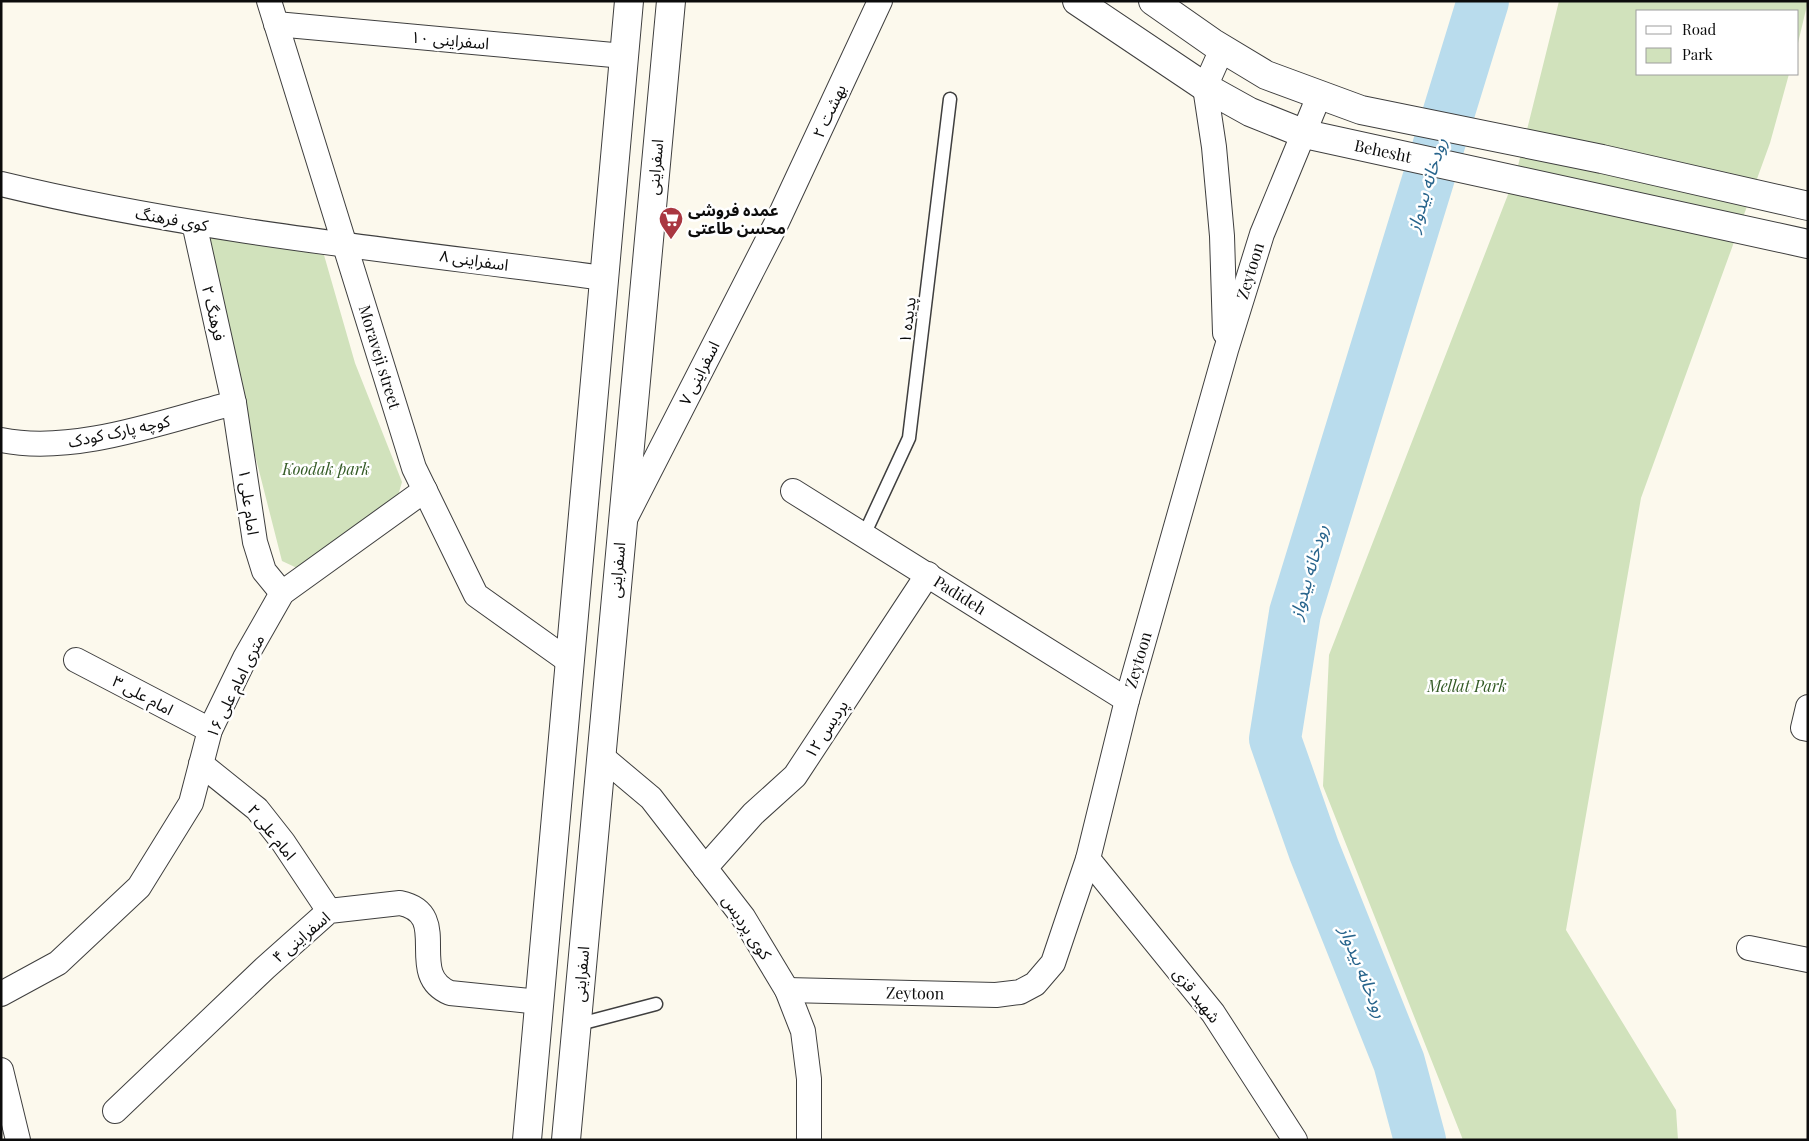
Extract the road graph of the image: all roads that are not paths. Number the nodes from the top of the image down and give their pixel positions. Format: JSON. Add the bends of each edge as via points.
{"nodes":[{"id":1,"x":269,"y":1,"type":"edge"},
{"id":2,"x":629,"y":1,"type":"edge"},
{"id":3,"x":671,"y":1,"type":"edge"},
{"id":4,"x":880,"y":1,"type":"edge"},
{"id":5,"x":1076,"y":1,"type":"edge"},
{"id":6,"x":1154,"y":1,"type":"edge"},
{"id":7,"x":276,"y":24,"type":"junction"},
{"id":8,"x":1222,"y":49,"type":"junction"},
{"id":9,"x":624,"y":56,"type":"junction"},
{"id":10,"x":1205,"y":87,"type":"junction"},
{"id":11,"x":1319,"y":96,"type":"junction"},
{"id":12,"x":950,"y":99,"type":"dead end"},
{"id":13,"x":1305,"y":134,"type":"junction"},
{"id":14,"x":1,"y":184,"type":"edge"},
{"id":15,"x":1808,"y":206,"type":"edge"},
{"id":16,"x":777,"y":222,"type":"joint"},
{"id":17,"x":194,"y":223,"type":"junction"},
{"id":18,"x":344,"y":243,"type":"junction"},
{"id":19,"x":1808,"y":244,"type":"edge"},
{"id":20,"x":604,"y":278,"type":"junction"},
{"id":21,"x":1226,"y":350,"type":"junction"},
{"id":22,"x":234,"y":403,"type":"junction"},
{"id":23,"x":1,"y":440,"type":"edge"},
{"id":24,"x":425,"y":490,"type":"junction"},
{"id":25,"x":793,"y":491,"type":"dead end"},
{"id":26,"x":621,"y":525,"type":"junction"},
{"id":27,"x":864,"y":535,"type":"junction"},
{"id":28,"x":928,"y":574,"type":"junction"},
{"id":29,"x":282,"y":593,"type":"junction"},
{"id":30,"x":76,"y":660,"type":"dead end"},
{"id":31,"x":570,"y":662,"type":"junction"},
{"id":32,"x":1127,"y":700,"type":"junction"},
{"id":33,"x":210,"y":730,"type":"junction"},
{"id":34,"x":601,"y":756,"type":"junction"},
{"id":35,"x":201,"y":764,"type":"junction"},
{"id":36,"x":1088,"y":859,"type":"junction"},
{"id":37,"x":705,"y":868,"type":"junction"},
{"id":38,"x":329,"y":911,"type":"junction"},
{"id":39,"x":1749,"y":948,"type":"dead end"},
{"id":40,"x":1808,"y":960,"type":"edge"},
{"id":41,"x":787,"y":990,"type":"junction"},
{"id":42,"x":1,"y":994,"type":"edge"},
{"id":43,"x":540,"y":1002,"type":"junction"},
{"id":44,"x":656,"y":1004,"type":"dead end"},
{"id":45,"x":576,"y":1025,"type":"junction"},
{"id":46,"x":1,"y":1070,"type":"edge"},
{"id":47,"x":115,"y":1111,"type":"dead end"},
{"id":48,"x":18,"y":1140,"type":"edge"},
{"id":49,"x":527,"y":1140,"type":"edge"},
{"id":50,"x":566,"y":1140,"type":"edge"},
{"id":51,"x":809,"y":1140,"type":"edge"},
{"id":52,"x":1295,"y":1140,"type":"edge"}],
"edges":[{"from":1,"to":7,"type":"street","name":"Moraveji street"},
{"from":2,"to":9,"type":"street"},
{"from":3,"to":26,"type":"street","name":"اسفراینی"},
{"from":4,"to":16,"type":"street","name":"بهشت ۲"},
{"from":5,"to":10,"type":"street","name":"Behesht"},
{"from":6,"to":8,"type":"street"},
{"from":7,"to":9,"type":"street","name":"اسفراینی ۱۰"},
{"from":7,"to":18,"type":"street","name":"Moraveji street"},
{"from":8,"to":10,"type":"street"},
{"from":8,"to":11,"type":"street","via":[[1266,75]]},
{"from":9,"to":20,"type":"street"},
{"from":10,"to":13,"type":"street","name":"Behesht","via":[[1250,112]]},
{"from":10,"to":21,"type":"street","via":[[1222,236]]},
{"from":11,"to":13,"type":"street","name":"Zeytoon"},
{"from":11,"to":15,"type":"street","via":[[1361,110],[1602,159]]},
{"from":12,"to":27,"type":"lane","name":"پدیده ۱","via":[[909,438]]},
{"from":13,"to":19,"type":"street","name":"Behesht"},
{"from":13,"to":21,"type":"street","name":"Zeytoon","via":[[1262,234]]},
{"from":14,"to":17,"type":"street","name":"کوی فرهنگ"},
{"from":16,"to":26,"type":"street","name":"اسفراینی ۷"},
{"from":17,"to":18,"type":"street","name":"کوی فرهنگ"},
{"from":17,"to":22,"type":"street","name":"فرهنگ ۲"},
{"from":18,"to":20,"type":"street","name":"اسفراینی ۸"},
{"from":18,"to":24,"type":"street","name":"Moraveji street","via":[[414,468]]},
{"from":20,"to":31,"type":"street"},
{"from":21,"to":32,"type":"street","name":"Zeytoon"},
{"from":22,"to":23,"type":"street","name":"کوچه پارک کودک","via":[[85,441],[46,445]]},
{"from":22,"to":29,"type":"street","name":"امام علی ۱","via":[[254,542],[264,571]]},
{"from":24,"to":29,"type":"street","name":"۱۶ متری امام علی"},
{"from":24,"to":31,"type":"street","name":"Moraveji street","via":[[476,595]]},
{"from":25,"to":27,"type":"street","name":"Padideh"},
{"from":26,"to":34,"type":"street","name":"اسفراینی"},
{"from":27,"to":28,"type":"street","name":"Padideh"},
{"from":28,"to":32,"type":"street","name":"Padideh"},
{"from":28,"to":37,"type":"street","name":"پردیس ۱۲","via":[[795,776],[753,814]]},
{"from":29,"to":33,"type":"street","name":"۱۶ متری امام علی","via":[[245,658]]},
{"from":30,"to":33,"type":"street","name":"امام علی ۳"},
{"from":31,"to":43,"type":"street"},
{"from":32,"to":36,"type":"street","name":"Zeytoon"},
{"from":33,"to":35,"type":"street","name":"۱۶ متری امام علی"},
{"from":34,"to":37,"type":"street","name":"کوی پردیس","via":[[651,798]]},
{"from":34,"to":45,"type":"street","name":"اسفراینی"},
{"from":35,"to":38,"type":"street","name":"امام علی ۲","via":[[257,809]]},
{"from":35,"to":42,"type":"street","name":"۱۶ متری امام علی","via":[[191,803],[139,886],[58,963]]},
{"from":36,"to":41,"type":"street","name":"Zeytoon","via":[[1053,963],[1035,984],[1020,992],[996,995]]},
{"from":36,"to":52,"type":"street","name":"شهید قزی","via":[[1213,1013]]},
{"from":37,"to":41,"type":"street","name":"کوی پردیس","via":[[743,917]]},
{"from":38,"to":43,"type":"street","name":"اسفراینی ۴","via":[[400,903],[411,905],[421,912],[425,921],[429,968],[432,980],[439,988],[450,993]]},
{"from":38,"to":47,"type":"street","name":"اسفراینی ۴"},
{"from":39,"to":40,"type":"street"},
{"from":41,"to":51,"type":"street","name":"کوی پردیس","via":[[803,1031],[809,1079]]},
{"from":43,"to":49,"type":"street"},
{"from":44,"to":45,"type":"lane"},
{"from":45,"to":50,"type":"street","name":"اسفراینی"},
{"from":46,"to":48,"type":"street"}]}
